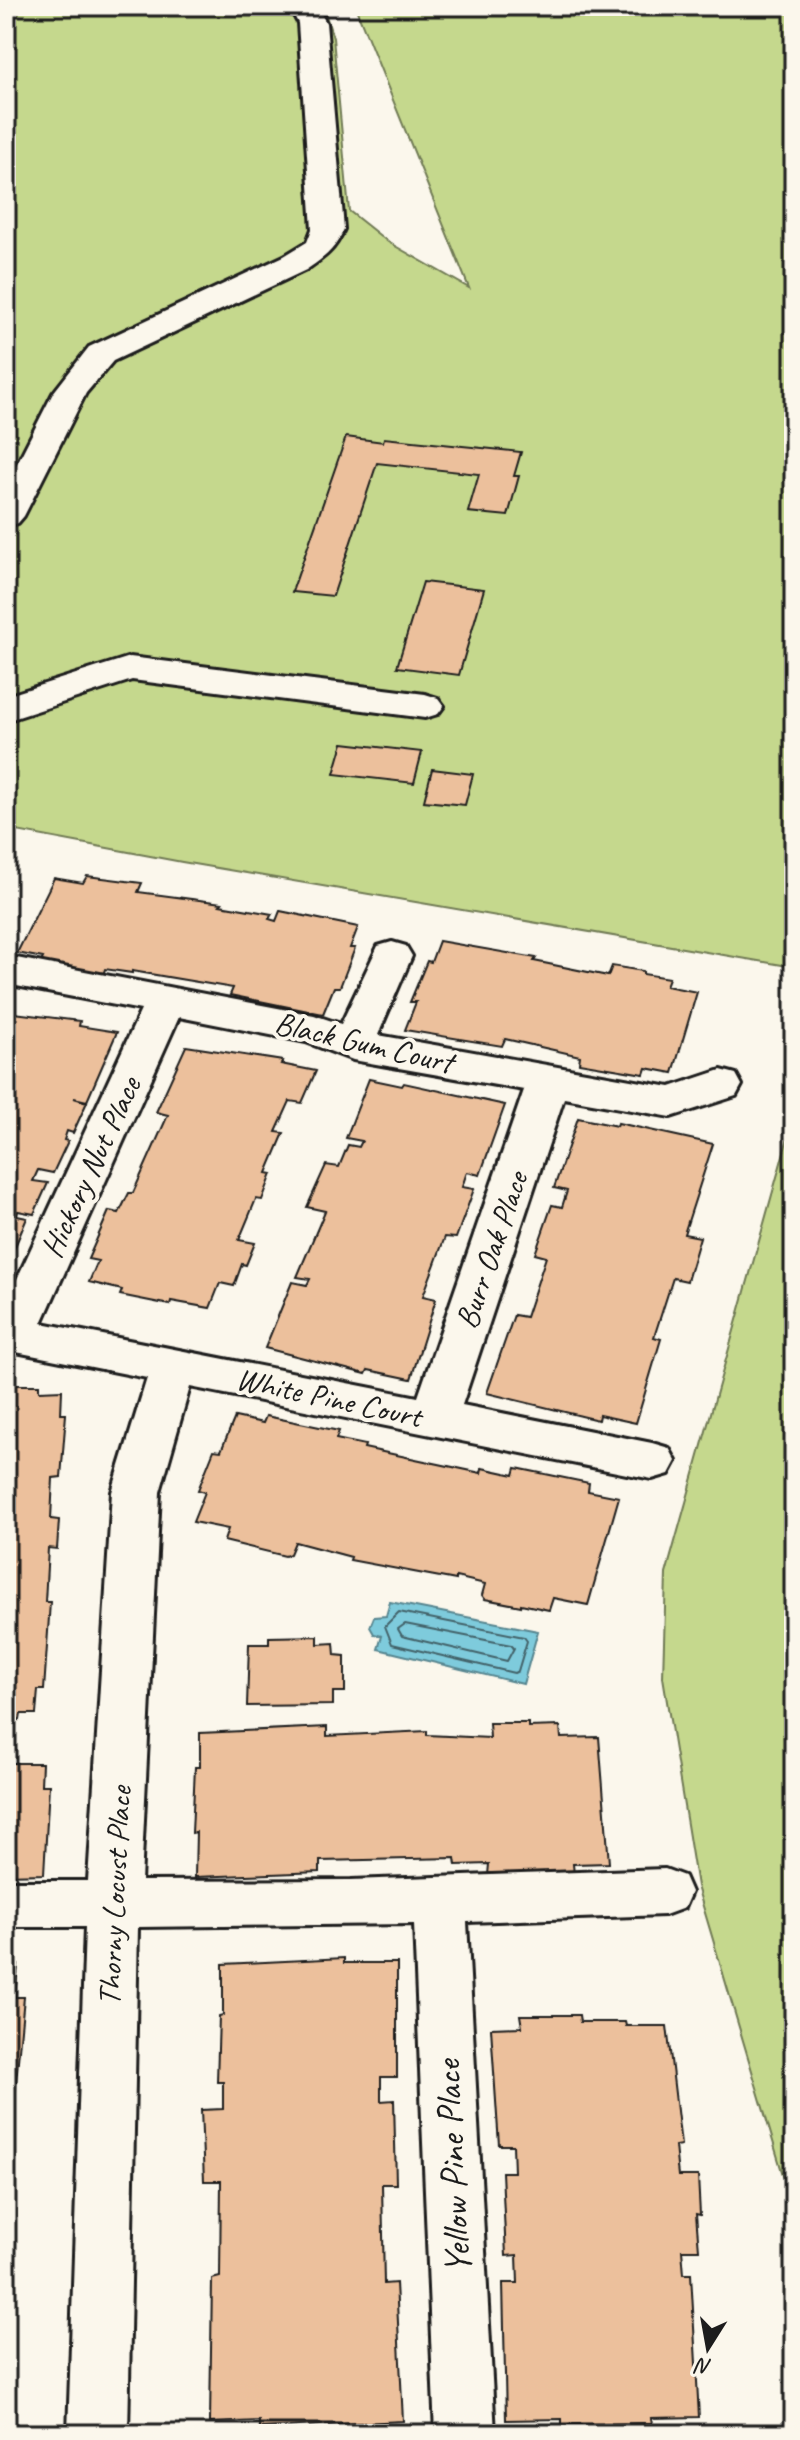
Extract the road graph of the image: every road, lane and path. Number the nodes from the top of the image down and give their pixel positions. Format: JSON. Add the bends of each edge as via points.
{"nodes":[{"id":1,"x":303,"y":6,"type":"edge"},
{"id":2,"x":6,"y":516,"type":"edge"},
{"id":3,"x":425,"y":706,"type":"dead end"},
{"id":4,"x":6,"y":709,"type":"edge"},
{"id":5,"x":392,"y":956,"type":"dead end"},
{"id":6,"x":6,"y":970,"type":"edge"},
{"id":7,"x":166,"y":1001,"type":"junction"},
{"id":8,"x":353,"y":1045,"type":"junction"},
{"id":9,"x":548,"y":1081,"type":"junction"},
{"id":10,"x":721,"y":1085,"type":"dead end"},
{"id":11,"x":10,"y":1333,"type":"edge"},
{"id":12,"x":174,"y":1365,"type":"junction"},
{"id":13,"x":434,"y":1419,"type":"junction"},
{"id":14,"x":652,"y":1461,"type":"dead end"},
{"id":15,"x":665,"y":1892,"type":"dead end"},
{"id":16,"x":439,"y":1900,"type":"junction"},
{"id":17,"x":113,"y":1903,"type":"junction"},
{"id":18,"x":6,"y":1904,"type":"edge"},
{"id":19,"x":98,"y":2434,"type":"edge"},
{"id":20,"x":465,"y":2434,"type":"edge"}],
"edges":[{"from":1,"to":2,"type":"street","via":[[312,23],[328,229],[320,247],[101,354],[67,395]]},
{"from":3,"to":4,"type":"street","via":[[130,668]]},
{"from":5,"to":8,"type":"street"},
{"from":6,"to":7,"type":"street","name":"Black Gum Court"},
{"from":7,"to":8,"type":"street","name":"Black Gum Court","via":[[314,1029]]},
{"from":7,"to":11,"type":"street","name":"Hickory Nut Place"},
{"from":8,"to":9,"type":"street","name":"Black Gum Court"},
{"from":9,"to":10,"type":"street","name":"Black Gum Court","via":[[671,1102]]},
{"from":9,"to":13,"type":"street","name":"Burr Oak Place"},
{"from":11,"to":12,"type":"street","name":"White Pine Court"},
{"from":12,"to":13,"type":"street","name":"White Pine Court"},
{"from":12,"to":17,"type":"street","name":"Thorny Locust Place","via":[[136,1492]]},
{"from":13,"to":14,"type":"street","name":"White Pine Court"},
{"from":15,"to":16,"type":"street"},
{"from":16,"to":17,"type":"street"},
{"from":16,"to":20,"type":"street","name":"Yellow Pine Place"},
{"from":17,"to":18,"type":"street"},
{"from":17,"to":19,"type":"street","name":"Thorny Locust Place"}]}
